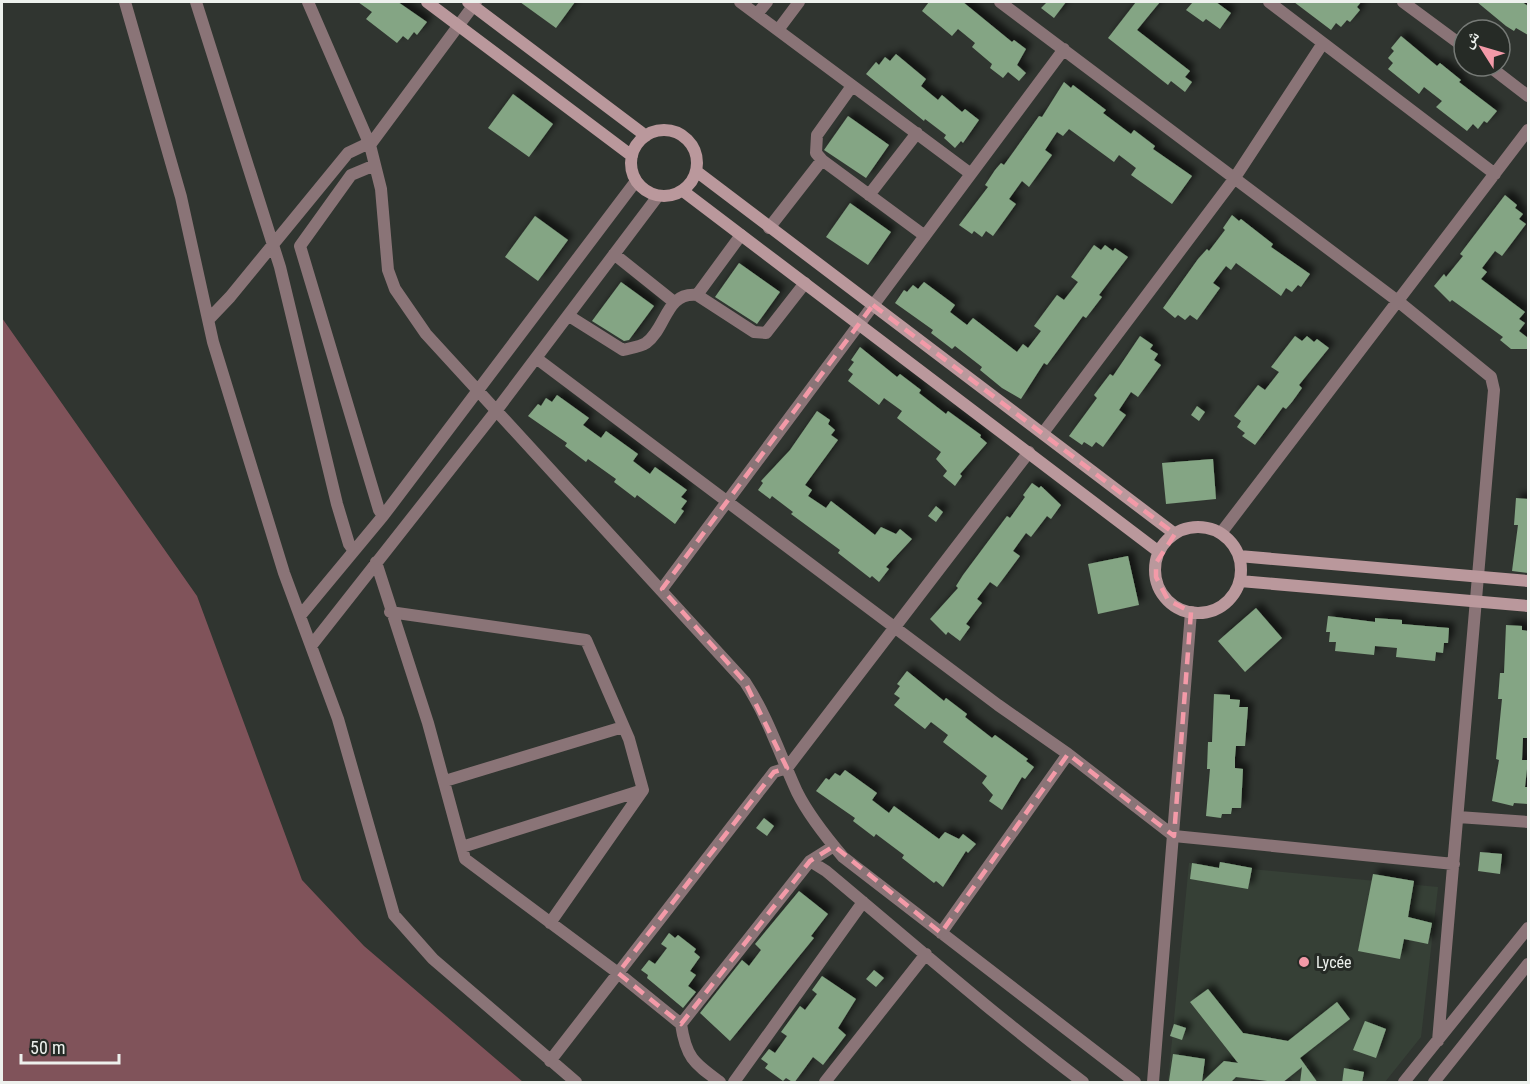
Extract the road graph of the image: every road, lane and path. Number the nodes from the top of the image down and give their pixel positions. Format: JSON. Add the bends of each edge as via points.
{"nodes":[{"id":1,"x":140,"y":2,"type":"edge"},
{"id":2,"x":196,"y":2,"type":"edge"},
{"id":3,"x":308,"y":2,"type":"edge"},
{"id":4,"x":427,"y":2,"type":"edge"},
{"id":5,"x":740,"y":2,"type":"edge"},
{"id":6,"x":767,"y":2,"type":"edge"},
{"id":7,"x":799,"y":2,"type":"edge"},
{"id":8,"x":1000,"y":2,"type":"edge"},
{"id":9,"x":1269,"y":2,"type":"edge"},
{"id":10,"x":1403,"y":2,"type":"edge"},
{"id":11,"x":473,"y":3,"type":"edge"},
{"id":12,"x":126,"y":4,"type":"edge"},
{"id":13,"x":757,"y":14,"type":"junction"},
{"id":14,"x":459,"y":26,"type":"junction"},
{"id":15,"x":778,"y":30,"type":"junction"},
{"id":16,"x":1452,"y":39,"type":"edge"},
{"id":17,"x":1323,"y":43,"type":"junction"},
{"id":18,"x":1064,"y":50,"type":"junction"},
{"id":19,"x":1508,"y":78,"type":"edge"},
{"id":20,"x":852,"y":86,"type":"junction"},
{"id":21,"x":1526,"y":89,"type":"edge"},
{"id":22,"x":1528,"y":130,"type":"edge"},
{"id":23,"x":916,"y":134,"type":"junction"},
{"id":24,"x":646,"y":136,"type":"junction"},
{"id":25,"x":370,"y":144,"type":"junction"},
{"id":26,"x":632,"y":156,"type":"junction"},
{"id":27,"x":822,"y":160,"type":"junction"},
{"id":28,"x":375,"y":165,"type":"junction"},
{"id":29,"x":696,"y":171,"type":"junction"},
{"id":30,"x":971,"y":174,"type":"junction"},
{"id":31,"x":1495,"y":174,"type":"junction"},
{"id":32,"x":1234,"y":179,"type":"junction"},
{"id":33,"x":636,"y":181,"type":"junction"},
{"id":34,"x":683,"y":191,"type":"junction"},
{"id":35,"x":869,"y":195,"type":"junction"},
{"id":36,"x":658,"y":196,"type":"junction"},
{"id":37,"x":769,"y":228,"type":"junction"},
{"id":38,"x":741,"y":235,"type":"junction"},
{"id":39,"x":925,"y":236,"type":"junction"},
{"id":40,"x":273,"y":244,"type":"junction"},
{"id":41,"x":614,"y":254,"type":"junction"},
{"id":42,"x":805,"y":283,"type":"junction"},
{"id":43,"x":697,"y":295,"type":"junction"},
{"id":44,"x":674,"y":302,"type":"junction"},
{"id":45,"x":1399,"y":302,"type":"junction"},
{"id":46,"x":873,"y":305,"type":"junction"},
{"id":47,"x":569,"y":316,"type":"junction"},
{"id":48,"x":209,"y":319,"type":"junction"},
{"id":49,"x":859,"y":324,"type":"junction"},
{"id":50,"x":536,"y":358,"type":"junction"},
{"id":51,"x":478,"y":393,"type":"junction"},
{"id":52,"x":496,"y":411,"type":"junction"},
{"id":53,"x":1043,"y":433,"type":"junction"},
{"id":54,"x":1029,"y":452,"type":"junction"},
{"id":55,"x":726,"y":502,"type":"junction"},
{"id":56,"x":383,"y":516,"type":"junction"},
{"id":57,"x":1221,"y":533,"type":"junction"},
{"id":58,"x":1175,"y":534,"type":"junction"},
{"id":59,"x":354,"y":551,"type":"junction"},
{"id":60,"x":1159,"y":552,"type":"junction"},
{"id":61,"x":1239,"y":556,"type":"junction"},
{"id":62,"x":376,"y":562,"type":"junction"},
{"id":63,"x":1478,"y":577,"type":"junction"},
{"id":64,"x":1240,"y":581,"type":"junction"},
{"id":65,"x":1528,"y":581,"type":"edge"},
{"id":66,"x":662,"y":589,"type":"junction"},
{"id":67,"x":1476,"y":602,"type":"junction"},
{"id":68,"x":1528,"y":606,"type":"edge"},
{"id":69,"x":390,"y":612,"type":"junction"},
{"id":70,"x":1191,"y":612,"type":"junction"},
{"id":71,"x":300,"y":616,"type":"junction"},
{"id":72,"x":894,"y":627,"type":"junction"},
{"id":73,"x":311,"y":646,"type":"junction"},
{"id":74,"x":623,"y":727,"type":"junction"},
{"id":75,"x":1068,"y":754,"type":"junction"},
{"id":76,"x":787,"y":768,"type":"junction"},
{"id":77,"x":445,"y":781,"type":"junction"},
{"id":78,"x":643,"y":790,"type":"junction"},
{"id":79,"x":1458,"y":817,"type":"junction"},
{"id":80,"x":1528,"y":822,"type":"edge"},
{"id":81,"x":1174,"y":836,"type":"junction"},
{"id":82,"x":834,"y":846,"type":"junction"},
{"id":83,"x":462,"y":847,"type":"junction"},
{"id":84,"x":810,"y":861,"type":"junction"},
{"id":85,"x":1454,"y":864,"type":"junction"},
{"id":86,"x":863,"y":902,"type":"junction"},
{"id":87,"x":550,"y":923,"type":"junction"},
{"id":88,"x":1528,"y":927,"type":"edge"},
{"id":89,"x":941,"y":933,"type":"junction"},
{"id":90,"x":926,"y":954,"type":"junction"},
{"id":91,"x":1528,"y":964,"type":"edge"},
{"id":92,"x":618,"y":973,"type":"junction"},
{"id":93,"x":681,"y":1024,"type":"junction"},
{"id":94,"x":1438,"y":1041,"type":"junction"},
{"id":95,"x":550,"y":1061,"type":"junction"},
{"id":96,"x":576,"y":1083,"type":"edge"},
{"id":97,"x":720,"y":1083,"type":"edge"},
{"id":98,"x":734,"y":1083,"type":"edge"},
{"id":99,"x":825,"y":1083,"type":"edge"},
{"id":100,"x":1083,"y":1083,"type":"edge"},
{"id":101,"x":1135,"y":1083,"type":"edge"},
{"id":102,"x":1153,"y":1083,"type":"edge"},
{"id":103,"x":1404,"y":1083,"type":"edge"},
{"id":104,"x":1434,"y":1083,"type":"edge"}],
"edges":[{"from":1,"to":12,"type":"street"},
{"from":2,"to":40,"type":"street"},
{"from":3,"to":25,"type":"street"},
{"from":4,"to":14,"type":"street"},
{"from":5,"to":13,"type":"street"},
{"from":6,"to":13,"type":"street"},
{"from":7,"to":15,"type":"street"},
{"from":8,"to":18,"type":"street"},
{"from":9,"to":17,"type":"street"},
{"from":10,"to":16,"type":"street"},
{"from":11,"to":14,"type":"street"},
{"from":11,"to":24,"type":"street"},
{"from":12,"to":48,"type":"street","via":[[181,197]]},
{"from":13,"to":15,"type":"street"},
{"from":14,"to":25,"type":"street"},
{"from":14,"to":26,"type":"street"},
{"from":15,"to":20,"type":"street"},
{"from":17,"to":31,"type":"street"},
{"from":17,"to":32,"type":"street"},
{"from":18,"to":30,"type":"street"},
{"from":18,"to":32,"type":"street"},
{"from":19,"to":21,"type":"street"},
{"from":20,"to":23,"type":"street"},
{"from":20,"to":27,"type":"street","via":[[817,135],[816,153]]},
{"from":22,"to":31,"type":"street"},
{"from":23,"to":30,"type":"street"},
{"from":23,"to":35,"type":"street"},
{"from":24,"to":26,"type":"street"},
{"from":24,"to":29,"type":"street","via":[[663,130],[684,137],[696,154]]},
{"from":25,"to":28,"type":"street"},
{"from":25,"to":40,"type":"street","via":[[348,153]]},
{"from":26,"to":33,"type":"street"},
{"from":27,"to":35,"type":"street"},
{"from":27,"to":37,"type":"street"},
{"from":28,"to":51,"type":"street","via":[[382,198],[385,258],[395,289],[426,334]]},
{"from":28,"to":56,"type":"street","via":[[351,175],[300,246]]},
{"from":29,"to":34,"type":"street"},
{"from":29,"to":37,"type":"street"},
{"from":30,"to":39,"type":"street"},
{"from":31,"to":45,"type":"street"},
{"from":32,"to":45,"type":"street"},
{"from":32,"to":53,"type":"street"},
{"from":33,"to":36,"type":"street"},
{"from":33,"to":51,"type":"street"},
{"from":34,"to":36,"type":"street"},
{"from":34,"to":38,"type":"street"},
{"from":35,"to":39,"type":"street"},
{"from":36,"to":41,"type":"street"},
{"from":37,"to":46,"type":"street"},
{"from":38,"to":42,"type":"street"},
{"from":38,"to":43,"type":"street"},
{"from":39,"to":46,"type":"street"},
{"from":40,"to":48,"type":"street"},
{"from":40,"to":59,"type":"street","via":[[337,504]]},
{"from":41,"to":44,"type":"street"},
{"from":41,"to":47,"type":"street"},
{"from":42,"to":43,"type":"street","via":[[766,333],[754,332]]},
{"from":42,"to":49,"type":"street"},
{"from":43,"to":44,"type":"street","via":[[688,294]]},
{"from":44,"to":47,"type":"street","via":[[646,343],[623,350]]},
{"from":45,"to":57,"type":"street"},
{"from":45,"to":63,"type":"street","via":[[1491,376],[1494,390]]},
{"from":46,"to":49,"type":"street"},
{"from":46,"to":53,"type":"street"},
{"from":47,"to":50,"type":"street"},
{"from":48,"to":71,"type":"street","via":[[216,353]]},
{"from":49,"to":54,"type":"street"},
{"from":49,"to":55,"type":"street"},
{"from":50,"to":52,"type":"street"},
{"from":50,"to":55,"type":"street"},
{"from":51,"to":52,"type":"street"},
{"from":51,"to":56,"type":"street"},
{"from":52,"to":62,"type":"street"},
{"from":52,"to":66,"type":"street"},
{"from":53,"to":58,"type":"street"},
{"from":54,"to":60,"type":"street"},
{"from":54,"to":72,"type":"street"},
{"from":55,"to":66,"type":"street"},
{"from":55,"to":72,"type":"street"},
{"from":56,"to":59,"type":"street"},
{"from":57,"to":58,"type":"street","via":[[1198,526]]},
{"from":57,"to":61,"type":"street"},
{"from":58,"to":60,"type":"street"},
{"from":59,"to":71,"type":"street"},
{"from":60,"to":70,"type":"street","via":[[1156,570],[1160,589],[1168,600]]},
{"from":61,"to":63,"type":"street"},
{"from":61,"to":64,"type":"street"},
{"from":62,"to":69,"type":"street"},
{"from":62,"to":73,"type":"street"},
{"from":63,"to":65,"type":"street"},
{"from":63,"to":67,"type":"street"},
{"from":64,"to":67,"type":"street"},
{"from":64,"to":70,"type":"street","via":[[1226,602],[1203,612]]},
{"from":66,"to":76,"type":"street","via":[[746,682]]},
{"from":67,"to":68,"type":"street"},
{"from":67,"to":79,"type":"street"},
{"from":69,"to":74,"type":"street","via":[[586,640]]},
{"from":69,"to":77,"type":"street"},
{"from":70,"to":81,"type":"street"},
{"from":71,"to":73,"type":"street"},
{"from":72,"to":75,"type":"street"},
{"from":72,"to":76,"type":"street"},
{"from":73,"to":95,"type":"street","via":[[338,718],[394,915],[433,959]]},
{"from":74,"to":77,"type":"street"},
{"from":74,"to":78,"type":"street"},
{"from":75,"to":81,"type":"street"},
{"from":75,"to":89,"type":"street"},
{"from":76,"to":82,"type":"street","via":[[810,813]]},
{"from":76,"to":92,"type":"street","via":[[774,772]]},
{"from":77,"to":83,"type":"street"},
{"from":78,"to":83,"type":"street"},
{"from":78,"to":87,"type":"street"},
{"from":79,"to":80,"type":"street"},
{"from":79,"to":85,"type":"street"},
{"from":81,"to":85,"type":"street"},
{"from":81,"to":102,"type":"street"},
{"from":82,"to":84,"type":"street"},
{"from":82,"to":89,"type":"street","via":[[868,878]]},
{"from":83,"to":87,"type":"street","via":[[465,859]]},
{"from":84,"to":86,"type":"street"},
{"from":84,"to":93,"type":"street"},
{"from":85,"to":94,"type":"street"},
{"from":86,"to":90,"type":"street"},
{"from":86,"to":98,"type":"street"},
{"from":87,"to":92,"type":"street"},
{"from":88,"to":94,"type":"street"},
{"from":89,"to":101,"type":"street"},
{"from":90,"to":99,"type":"street"},
{"from":90,"to":100,"type":"street","via":[[1000,1020]]},
{"from":91,"to":104,"type":"street"},
{"from":92,"to":93,"type":"street"},
{"from":92,"to":95,"type":"street"},
{"from":93,"to":97,"type":"street","via":[[684,1047],[693,1063]]},
{"from":94,"to":103,"type":"street"},
{"from":95,"to":96,"type":"street"}]}
